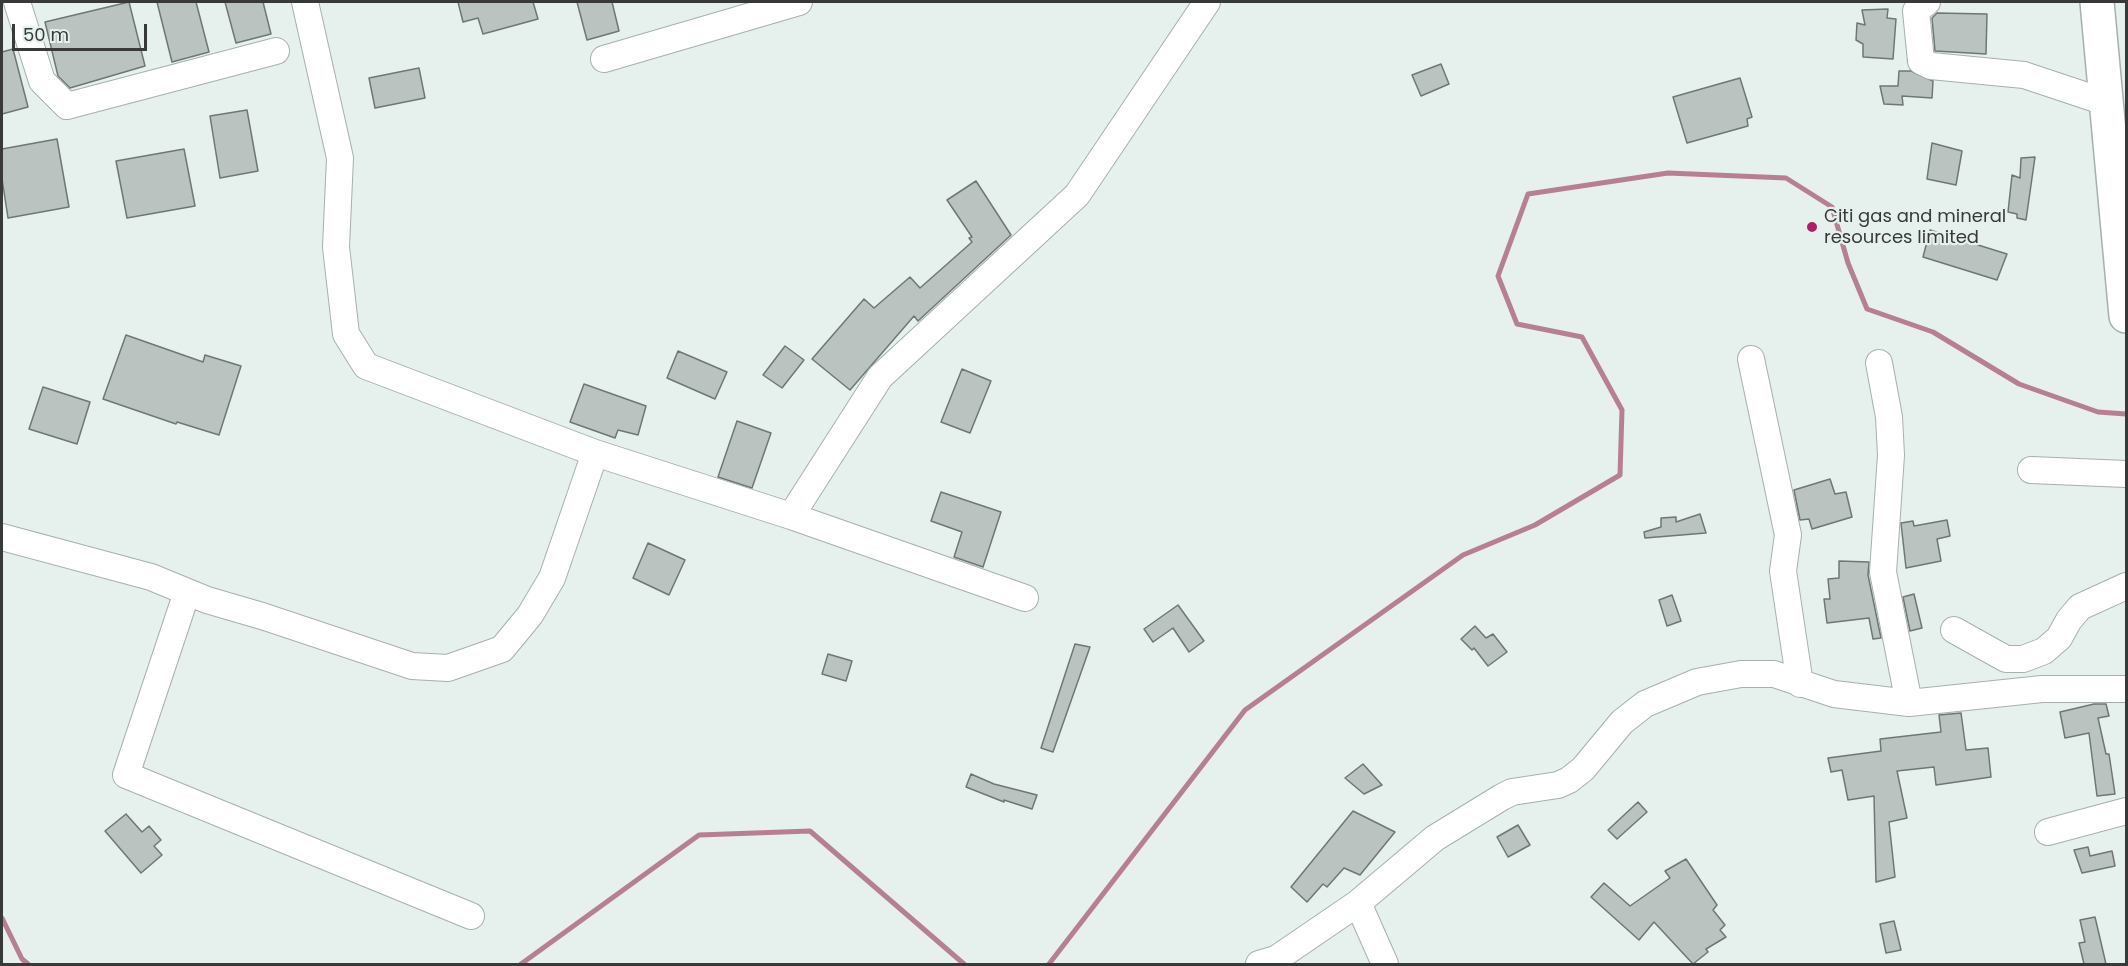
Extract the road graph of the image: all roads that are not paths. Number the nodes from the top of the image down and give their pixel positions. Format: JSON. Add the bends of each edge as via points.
{"nodes":[{"id":1,"x":17,"y":2,"type":"edge"},
{"id":2,"x":305,"y":2,"type":"edge"},
{"id":3,"x":799,"y":2,"type":"edge"},
{"id":4,"x":1208,"y":2,"type":"edge"},
{"id":5,"x":1927,"y":2,"type":"edge"},
{"id":6,"x":2081,"y":2,"type":"edge"},
{"id":7,"x":2097,"y":2,"type":"edge"},
{"id":8,"x":2101,"y":50,"type":"junction"},
{"id":9,"x":276,"y":51,"type":"dead end"},
{"id":10,"x":604,"y":59,"type":"dead end"},
{"id":11,"x":2105,"y":102,"type":"junction"},
{"id":12,"x":2127,"y":316,"type":"edge"},
{"id":13,"x":1751,"y":359,"type":"dead end"},
{"id":14,"x":1879,"y":363,"type":"dead end"},
{"id":15,"x":596,"y":453,"type":"junction"},
{"id":16,"x":2031,"y":470,"type":"dead end"},
{"id":17,"x":2127,"y":474,"type":"edge"},
{"id":18,"x":791,"y":516,"type":"junction"},
{"id":19,"x":2,"y":537,"type":"edge"},
{"id":20,"x":2127,"y":586,"type":"edge"},
{"id":21,"x":187,"y":592,"type":"junction"},
{"id":22,"x":1025,"y":598,"type":"dead end"},
{"id":23,"x":1954,"y":630,"type":"dead end"},
{"id":24,"x":1800,"y":684,"type":"junction"},
{"id":25,"x":2127,"y":689,"type":"edge"},
{"id":26,"x":1909,"y":704,"type":"junction"},
{"id":27,"x":2127,"y":811,"type":"edge"},
{"id":28,"x":2048,"y":832,"type":"dead end"},
{"id":29,"x":1358,"y":903,"type":"junction"},
{"id":30,"x":471,"y":916,"type":"dead end"},
{"id":31,"x":1259,"y":964,"type":"edge"},
{"id":32,"x":1386,"y":964,"type":"edge"}],
"edges":[{"from":1,"to":9,"type":"street","via":[[42,81],[67,106]]},
{"from":2,"to":15,"type":"street","via":[[340,158],[336,247],[346,334],[366,366]]},
{"from":3,"to":10,"type":"street"},
{"from":4,"to":18,"type":"street","via":[[1077,195],[879,377]]},
{"from":5,"to":11,"type":"street","via":[[1916,11],[1921,60],[1930,66],[2024,75]]},
{"from":6,"to":8,"type":"highway"},
{"from":7,"to":8,"type":"highway"},
{"from":8,"to":11,"type":"highway"},
{"from":11,"to":12,"type":"highway"},
{"from":13,"to":24,"type":"street","via":[[1788,536],[1783,571]]},
{"from":14,"to":26,"type":"street","via":[[1891,455],[1883,572]]},
{"from":15,"to":18,"type":"street"},
{"from":15,"to":21,"type":"street","via":[[552,578],[530,615],[502,649],[448,669],[412,666]]},
{"from":16,"to":17,"type":"street"},
{"from":18,"to":22,"type":"street"},
{"from":19,"to":21,"type":"street","via":[[151,577]]},
{"from":20,"to":23,"type":"street","via":[[2080,607],[2059,638],[2044,651],[2023,658],[2006,659]]},
{"from":21,"to":30,"type":"street","via":[[126,775]]},
{"from":24,"to":26,"type":"street","via":[[1834,694]]},
{"from":24,"to":29,"type":"street","via":[[1774,674],[1741,674],[1697,682],[1645,704],[1622,722],[1569,780],[1502,797],[1435,838]]},
{"from":25,"to":26,"type":"street","via":[[2042,689]]},
{"from":27,"to":28,"type":"street"},
{"from":29,"to":31,"type":"street","via":[[1276,958]]},
{"from":29,"to":32,"type":"street"}]}
